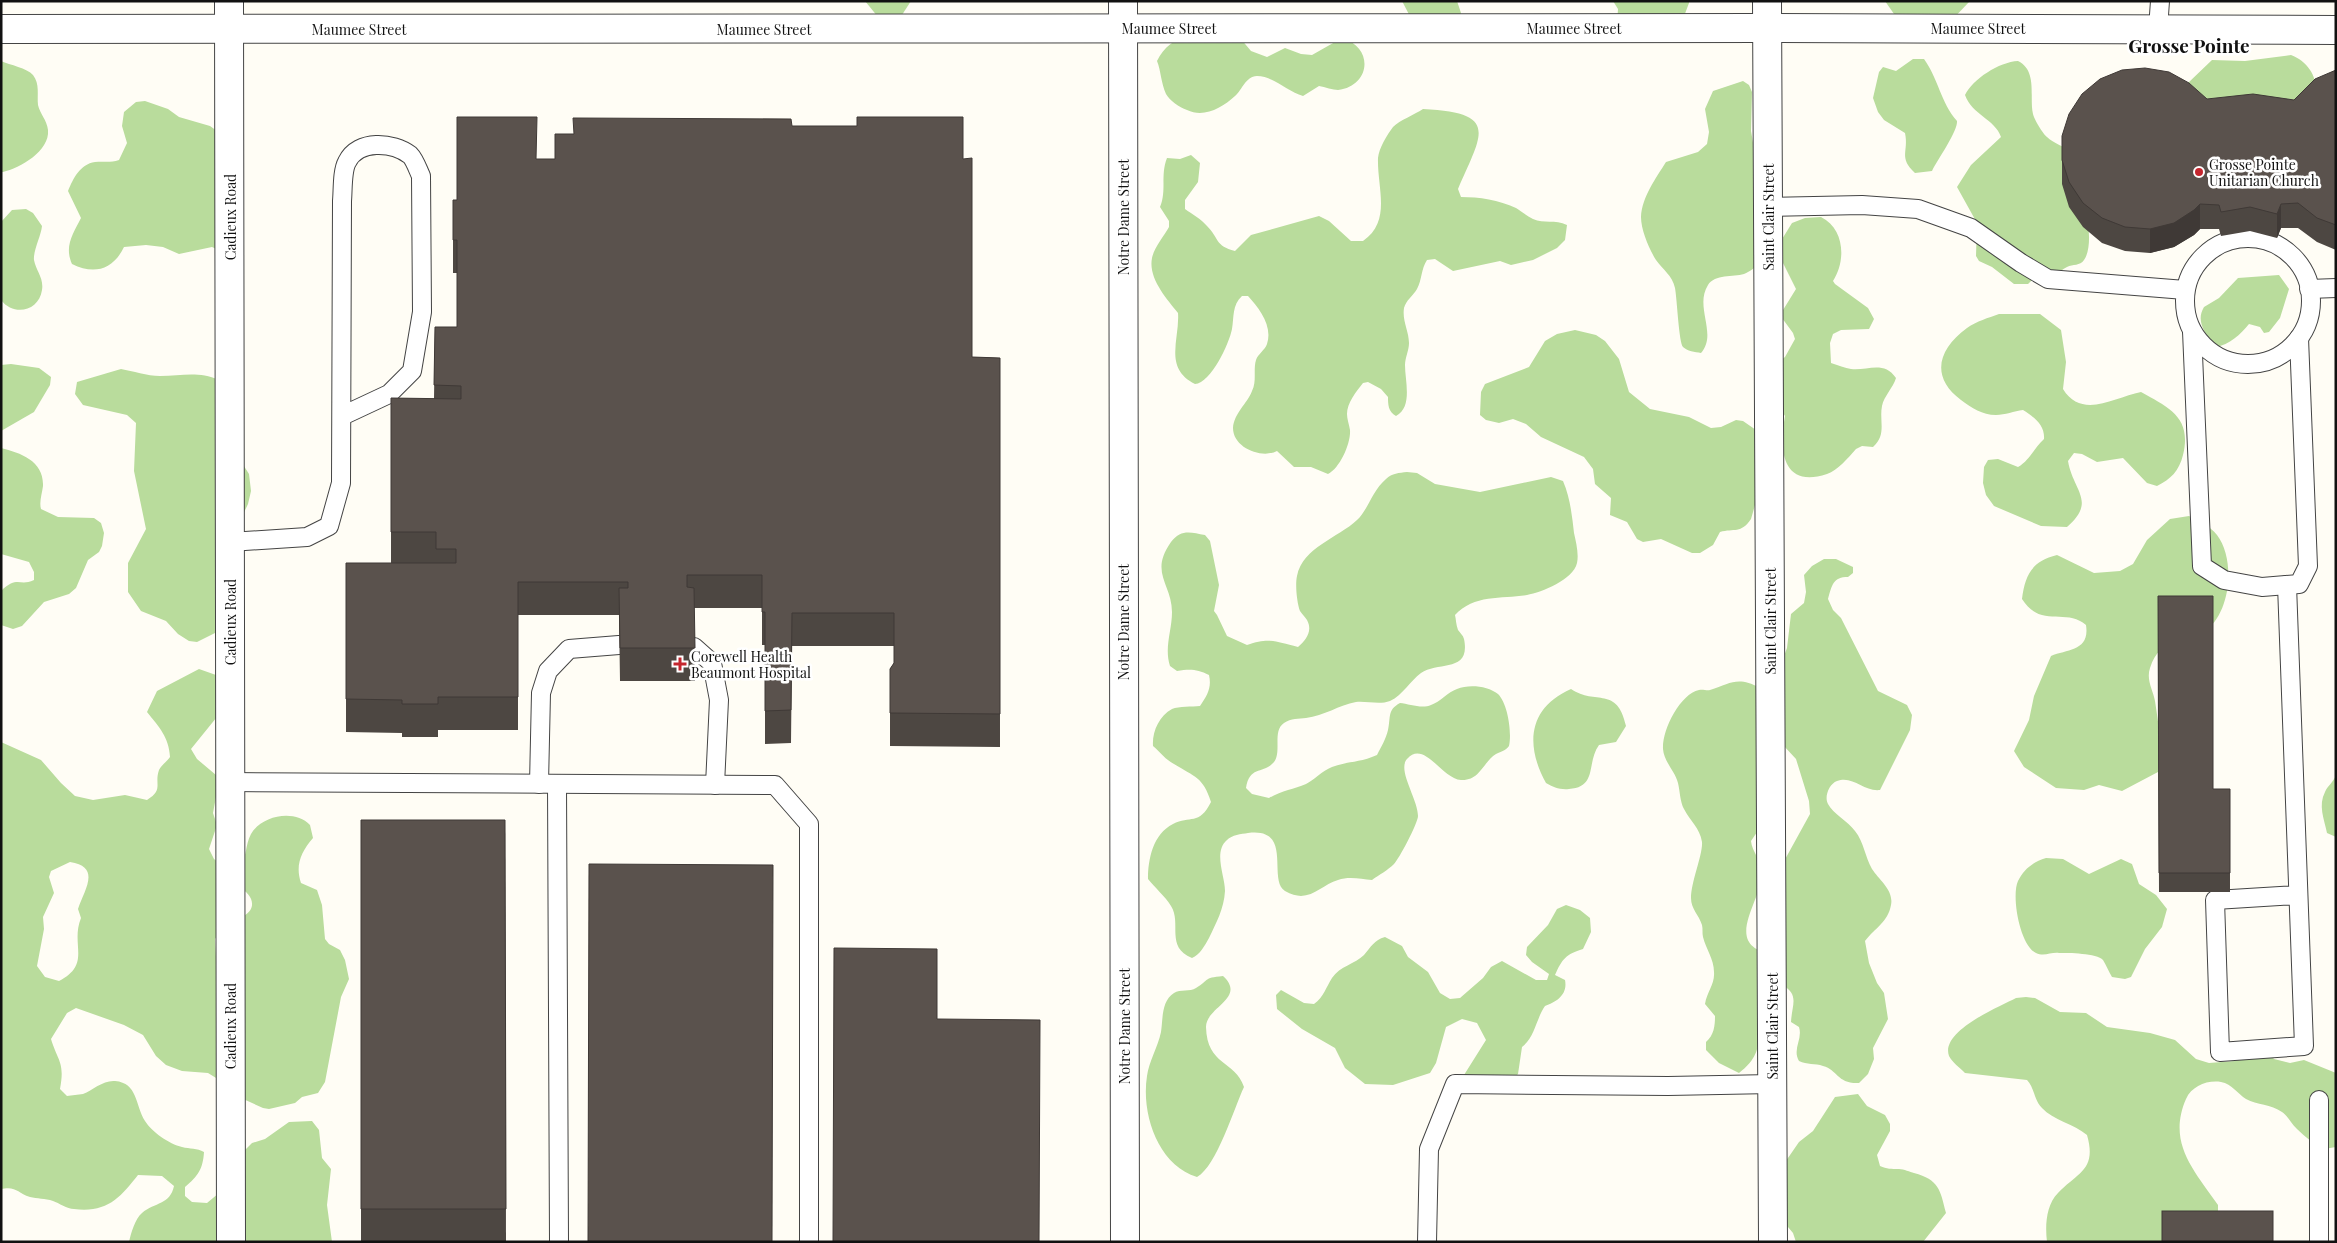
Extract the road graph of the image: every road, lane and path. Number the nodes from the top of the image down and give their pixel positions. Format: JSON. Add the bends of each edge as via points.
{"nodes":[{"id":1,"x":229,"y":1,"type":"edge"},
{"id":2,"x":1123,"y":1,"type":"edge"},
{"id":3,"x":2160,"y":1,"type":"edge"},
{"id":4,"x":1767,"y":14,"type":"edge"},
{"id":5,"x":1123,"y":28,"type":"junction"},
{"id":6,"x":1,"y":29,"type":"edge"},
{"id":7,"x":2158,"y":29,"type":"junction"},
{"id":8,"x":230,"y":30,"type":"junction"},
{"id":9,"x":2336,"y":30,"type":"edge"},
{"id":10,"x":1768,"y":207,"type":"junction"},
{"id":11,"x":2336,"y":288,"type":"edge"},
{"id":12,"x":2309,"y":289,"type":"junction"},
{"id":13,"x":2185,"y":290,"type":"junction"},
{"id":14,"x":2192,"y":331,"type":"junction"},
{"id":15,"x":2299,"y":338,"type":"junction"},
{"id":16,"x":342,"y":416,"type":"junction"},
{"id":17,"x":230,"y":542,"type":"junction"},
{"id":18,"x":2287,"y":585,"type":"junction"},
{"id":19,"x":619,"y":644,"type":"edge"},
{"id":20,"x":694,"y":647,"type":"edge"},
{"id":21,"x":230,"y":782,"type":"junction"},
{"id":22,"x":548,"y":784,"type":"junction"},
{"id":23,"x":715,"y":784,"type":"junction"},
{"id":24,"x":2298,"y":895,"type":"junction"},
{"id":25,"x":1772,"y":1084,"type":"junction"},
{"id":26,"x":2319,"y":1100,"type":"dead end"},
{"id":27,"x":231,"y":1242,"type":"edge"},
{"id":28,"x":559,"y":1242,"type":"edge"},
{"id":29,"x":810,"y":1242,"type":"edge"},
{"id":30,"x":1125,"y":1242,"type":"edge"},
{"id":31,"x":1428,"y":1242,"type":"edge"},
{"id":32,"x":1773,"y":1242,"type":"edge"},
{"id":33,"x":2320,"y":1242,"type":"edge"}],
"edges":[{"from":1,"to":8,"type":"street","name":"Cadieux Road"},
{"from":2,"to":5,"type":"street","name":"Notre Dame Street"},
{"from":3,"to":7,"type":"lane"},
{"from":4,"to":5,"type":"street","name":"Maumee Street"},
{"from":4,"to":7,"type":"street","name":"Maumee Street"},
{"from":4,"to":10,"type":"street","name":"Saint Clair Street"},
{"from":5,"to":8,"type":"street","name":"Maumee Street"},
{"from":5,"to":30,"type":"street","name":"Notre Dame Street"},
{"from":6,"to":8,"type":"street","name":"Maumee Street"},
{"from":7,"to":9,"type":"street","name":"Maumee Street"},
{"from":8,"to":17,"type":"street","name":"Cadieux Road"},
{"from":10,"to":13,"type":"lane","via":[[1862,205],[1918,210],[1971,228],[2048,279]]},
{"from":10,"to":25,"type":"street","name":"Saint Clair Street"},
{"from":11,"to":12,"type":"lane"},
{"from":12,"to":13,"type":"lane","via":[[2297,260],[2281,247],[2262,239],[2242,238],[2222,243],[2204,254],[2192,270]]},
{"from":12,"to":15,"type":"lane","via":[[2308,320]]},
{"from":13,"to":14,"type":"lane","via":[[2185,311]]},
{"from":14,"to":15,"type":"lane","via":[[2205,347],[2223,359],[2244,364],[2264,362],[2284,353]]},
{"from":14,"to":18,"type":"lane","via":[[2202,566],[2224,580],[2262,587]]},
{"from":15,"to":18,"type":"lane","via":[[2308,566],[2298,584]]},
{"from":16,"to":16,"type":"lane","via":[[342,201],[347,162],[360,148],[396,147],[412,156],[421,176],[422,302],[412,371],[389,394]]},
{"from":16,"to":17,"type":"lane","via":[[341,483],[329,526],[307,537]]},
{"from":17,"to":21,"type":"street","name":"Cadieux Road"},
{"from":18,"to":24,"type":"lane"},
{"from":19,"to":22,"type":"lane","via":[[569,649],[548,672],[541,693]]},
{"from":20,"to":23,"type":"lane","via":[[712,664],[719,700]]},
{"from":21,"to":22,"type":"lane"},
{"from":21,"to":27,"type":"street","name":"Cadieux Road"},
{"from":22,"to":23,"type":"lane"},
{"from":22,"to":28,"type":"lane"},
{"from":23,"to":29,"type":"lane","via":[[775,784],[809,824]]},
{"from":24,"to":24,"type":"lane","via":[[2304,1046],[2220,1052],[2215,900]]},
{"from":25,"to":31,"type":"lane","via":[[1455,1084],[1429,1149]]},
{"from":25,"to":32,"type":"street","name":"Saint Clair Street"},
{"from":26,"to":33,"type":"lane"}]}
